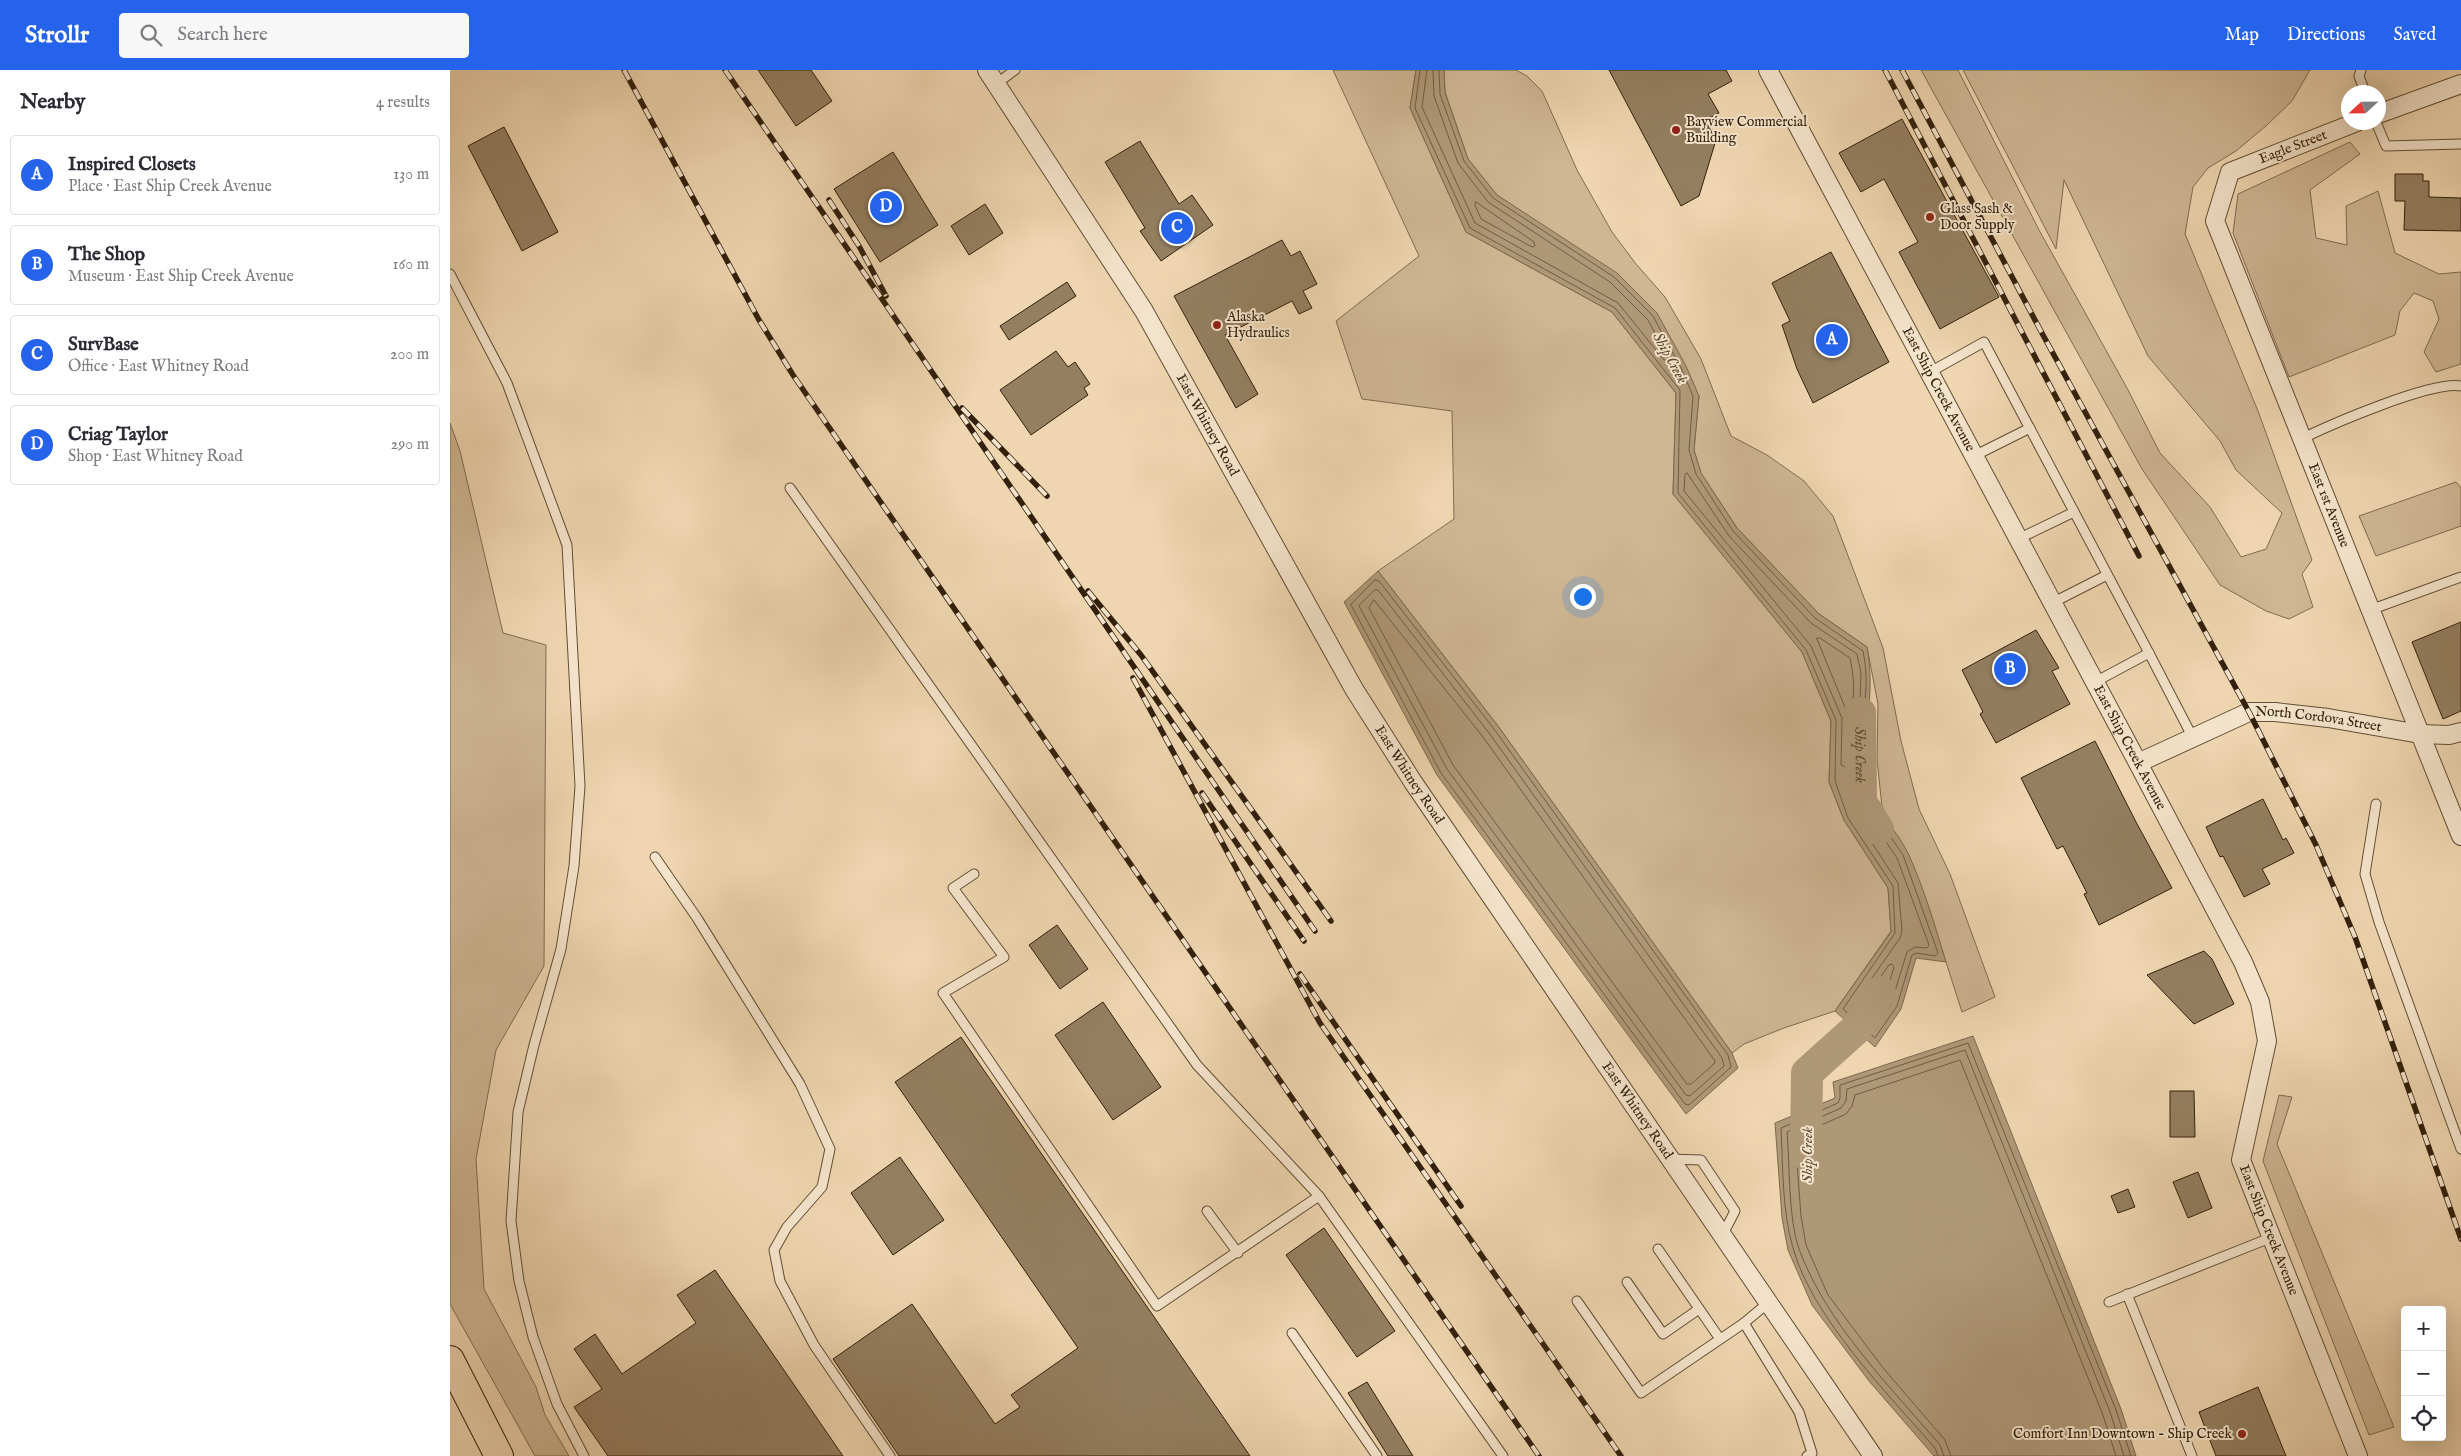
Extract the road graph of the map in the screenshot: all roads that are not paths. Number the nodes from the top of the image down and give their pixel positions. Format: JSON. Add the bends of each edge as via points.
{"nodes":[{"id":1,"x":1015,"y":70,"type":"edge"},
{"id":2,"x":1768,"y":70,"type":"edge"},
{"id":3,"x":2361,"y":70,"type":"edge"},
{"id":4,"x":992,"y":77,"type":"edge"},
{"id":5,"x":2461,"y":84,"type":"edge"},
{"id":6,"x":2362,"y":85,"type":"edge"},
{"id":7,"x":2386,"y":111,"type":"edge"},
{"id":8,"x":2341,"y":128,"type":"edge"},
{"id":9,"x":2379,"y":130,"type":"edge"},
{"id":10,"x":2461,"y":144,"type":"edge"},
{"id":11,"x":2230,"y":172,"type":"joint"},
{"id":12,"x":450,"y":274,"type":"edge"},
{"id":13,"x":1930,"y":372,"type":"junction"},
{"id":14,"x":2461,"y":386,"type":"edge"},
{"id":15,"x":2030,"y":428,"type":"junction"},
{"id":16,"x":2301,"y":439,"type":"junction"},
{"id":17,"x":1974,"y":456,"type":"junction"},
{"id":18,"x":790,"y":488,"type":"dead end"},
{"id":19,"x":2074,"y":512,"type":"junction"},
{"id":20,"x":2018,"y":539,"type":"junction"},
{"id":21,"x":2107,"y":575,"type":"junction"},
{"id":22,"x":2461,"y":577,"type":"edge"},
{"id":23,"x":2052,"y":603,"type":"junction"},
{"id":24,"x":2370,"y":610,"type":"junction"},
{"id":25,"x":2149,"y":653,"type":"junction"},
{"id":26,"x":2095,"y":682,"type":"junction"},
{"id":27,"x":2461,"y":732,"type":"edge"},
{"id":28,"x":2420,"y":734,"type":"junction"},
{"id":29,"x":2193,"y":738,"type":"junction"},
{"id":30,"x":2138,"y":763,"type":"junction"},
{"id":31,"x":2376,"y":804,"type":"dead end"},
{"id":32,"x":2461,"y":836,"type":"edge"},
{"id":33,"x":655,"y":857,"type":"dead end"},
{"id":34,"x":974,"y":874,"type":"dead end"},
{"id":35,"x":2461,"y":1149,"type":"edge"},
{"id":36,"x":1669,"y":1159,"type":"junction"},
{"id":37,"x":1319,"y":1196,"type":"junction"},
{"id":38,"x":1207,"y":1211,"type":"dead end"},
{"id":39,"x":1722,"y":1236,"type":"junction"},
{"id":40,"x":2270,"y":1238,"type":"junction"},
{"id":41,"x":1658,"y":1250,"type":"dead end"},
{"id":42,"x":1238,"y":1253,"type":"junction"},
{"id":43,"x":1627,"y":1282,"type":"dead end"},
{"id":44,"x":2127,"y":1294,"type":"junction"},
{"id":45,"x":1577,"y":1301,"type":"dead end"},
{"id":46,"x":2109,"y":1302,"type":"dead end"},
{"id":47,"x":1768,"y":1303,"type":"junction"},
{"id":48,"x":1699,"y":1309,"type":"junction"},
{"id":49,"x":1744,"y":1323,"type":"junction"},
{"id":50,"x":1292,"y":1333,"type":"dead end"},
{"id":51,"x":1720,"y":1339,"type":"junction"},
{"id":52,"x":450,"y":1360,"type":"edge"},
{"id":53,"x":1810,"y":1455,"type":"edge"},
{"id":54,"x":499,"y":1456,"type":"edge"},
{"id":55,"x":584,"y":1456,"type":"edge"},
{"id":56,"x":890,"y":1456,"type":"edge"},
{"id":57,"x":1377,"y":1456,"type":"edge"},
{"id":58,"x":1503,"y":1456,"type":"edge"},
{"id":59,"x":1873,"y":1456,"type":"edge"},
{"id":60,"x":2192,"y":1456,"type":"edge"},
{"id":61,"x":2358,"y":1456,"type":"edge"}],
"edges":[{"from":1,"to":4,"type":"lane"},
{"from":2,"to":13,"type":"street","name":"East Ship Creek Avenue"},
{"from":3,"to":6,"type":"lane","via":[[2359,76]]},
{"from":4,"to":36,"type":"street","name":"East Whitney Road","via":[[1144,311],[1354,689],[1413,782]]},
{"from":5,"to":7,"type":"street"},
{"from":8,"to":11,"type":"street","name":"Eagle Street"},
{"from":9,"to":10,"type":"lane","via":[[2386,146]]},
{"from":11,"to":16,"type":"street","name":"East 1st Avenue","via":[[2216,221]]},
{"from":12,"to":55,"type":"lane","via":[[506,384],[567,545],[580,786],[574,866],[561,950],[518,1112],[511,1221],[518,1281],[533,1337],[557,1404]]},
{"from":13,"to":15,"type":"lane","via":[[1984,342]]},
{"from":13,"to":17,"type":"street","name":"East Ship Creek Avenue"},
{"from":14,"to":16,"type":"lane","via":[[2418,393]]},
{"from":15,"to":17,"type":"lane"},
{"from":15,"to":19,"type":"lane"},
{"from":16,"to":24,"type":"street","name":"East 1st Avenue"},
{"from":17,"to":20,"type":"street","name":"East Ship Creek Avenue"},
{"from":18,"to":37,"type":"lane","via":[[1197,1065]]},
{"from":19,"to":20,"type":"lane"},
{"from":19,"to":21,"type":"lane"},
{"from":20,"to":23,"type":"street","name":"East Ship Creek Avenue"},
{"from":21,"to":23,"type":"lane"},
{"from":21,"to":25,"type":"lane"},
{"from":22,"to":24,"type":"lane"},
{"from":23,"to":26,"type":"street","name":"East Ship Creek Avenue"},
{"from":24,"to":28,"type":"street","name":"East 1st Avenue"},
{"from":25,"to":26,"type":"lane"},
{"from":25,"to":29,"type":"lane"},
{"from":26,"to":30,"type":"street","name":"East Ship Creek Avenue"},
{"from":27,"to":28,"type":"street","name":"North Cordova Street"},
{"from":28,"to":29,"type":"street","name":"North Cordova Street","via":[[2328,718],[2260,711],[2249,712]]},
{"from":28,"to":32,"type":"street","name":"East 1st Avenue"},
{"from":29,"to":30,"type":"street","name":"North Cordova Street"},
{"from":30,"to":40,"type":"street","name":"East Ship Creek Avenue","via":[[2243,962],[2260,1002],[2267,1042],[2241,1160]]},
{"from":31,"to":35,"type":"lane","via":[[2365,874],[2379,922]]},
{"from":33,"to":56,"type":"lane","via":[[698,918],[800,1084],[830,1149],[822,1187],[787,1227],[774,1250],[780,1281],[814,1345]]},
{"from":34,"to":42,"type":"lane","via":[[953,888],[1004,957],[943,993],[1157,1306]]},
{"from":36,"to":39,"type":"street","name":"East Whitney Road"},
{"from":36,"to":39,"type":"lane","via":[[1702,1160],[1735,1211]]},
{"from":37,"to":42,"type":"lane"},
{"from":37,"to":58,"type":"lane"},
{"from":38,"to":42,"type":"lane"},
{"from":39,"to":47,"type":"street","name":"East Whitney Road"},
{"from":40,"to":44,"type":"lane"},
{"from":40,"to":61,"type":"street","name":"East Ship Creek Avenue"},
{"from":41,"to":48,"type":"lane"},
{"from":43,"to":48,"type":"lane","via":[[1663,1334]]},
{"from":44,"to":46,"type":"lane"},
{"from":44,"to":60,"type":"lane"},
{"from":45,"to":51,"type":"lane","via":[[1641,1393]]},
{"from":47,"to":49,"type":"lane"},
{"from":47,"to":59,"type":"street","name":"East Whitney Road"},
{"from":48,"to":51,"type":"lane"},
{"from":49,"to":51,"type":"lane"},
{"from":49,"to":53,"type":"lane","via":[[1799,1412]]},
{"from":50,"to":57,"type":"lane"},
{"from":52,"to":54,"type":"main road"}]}
